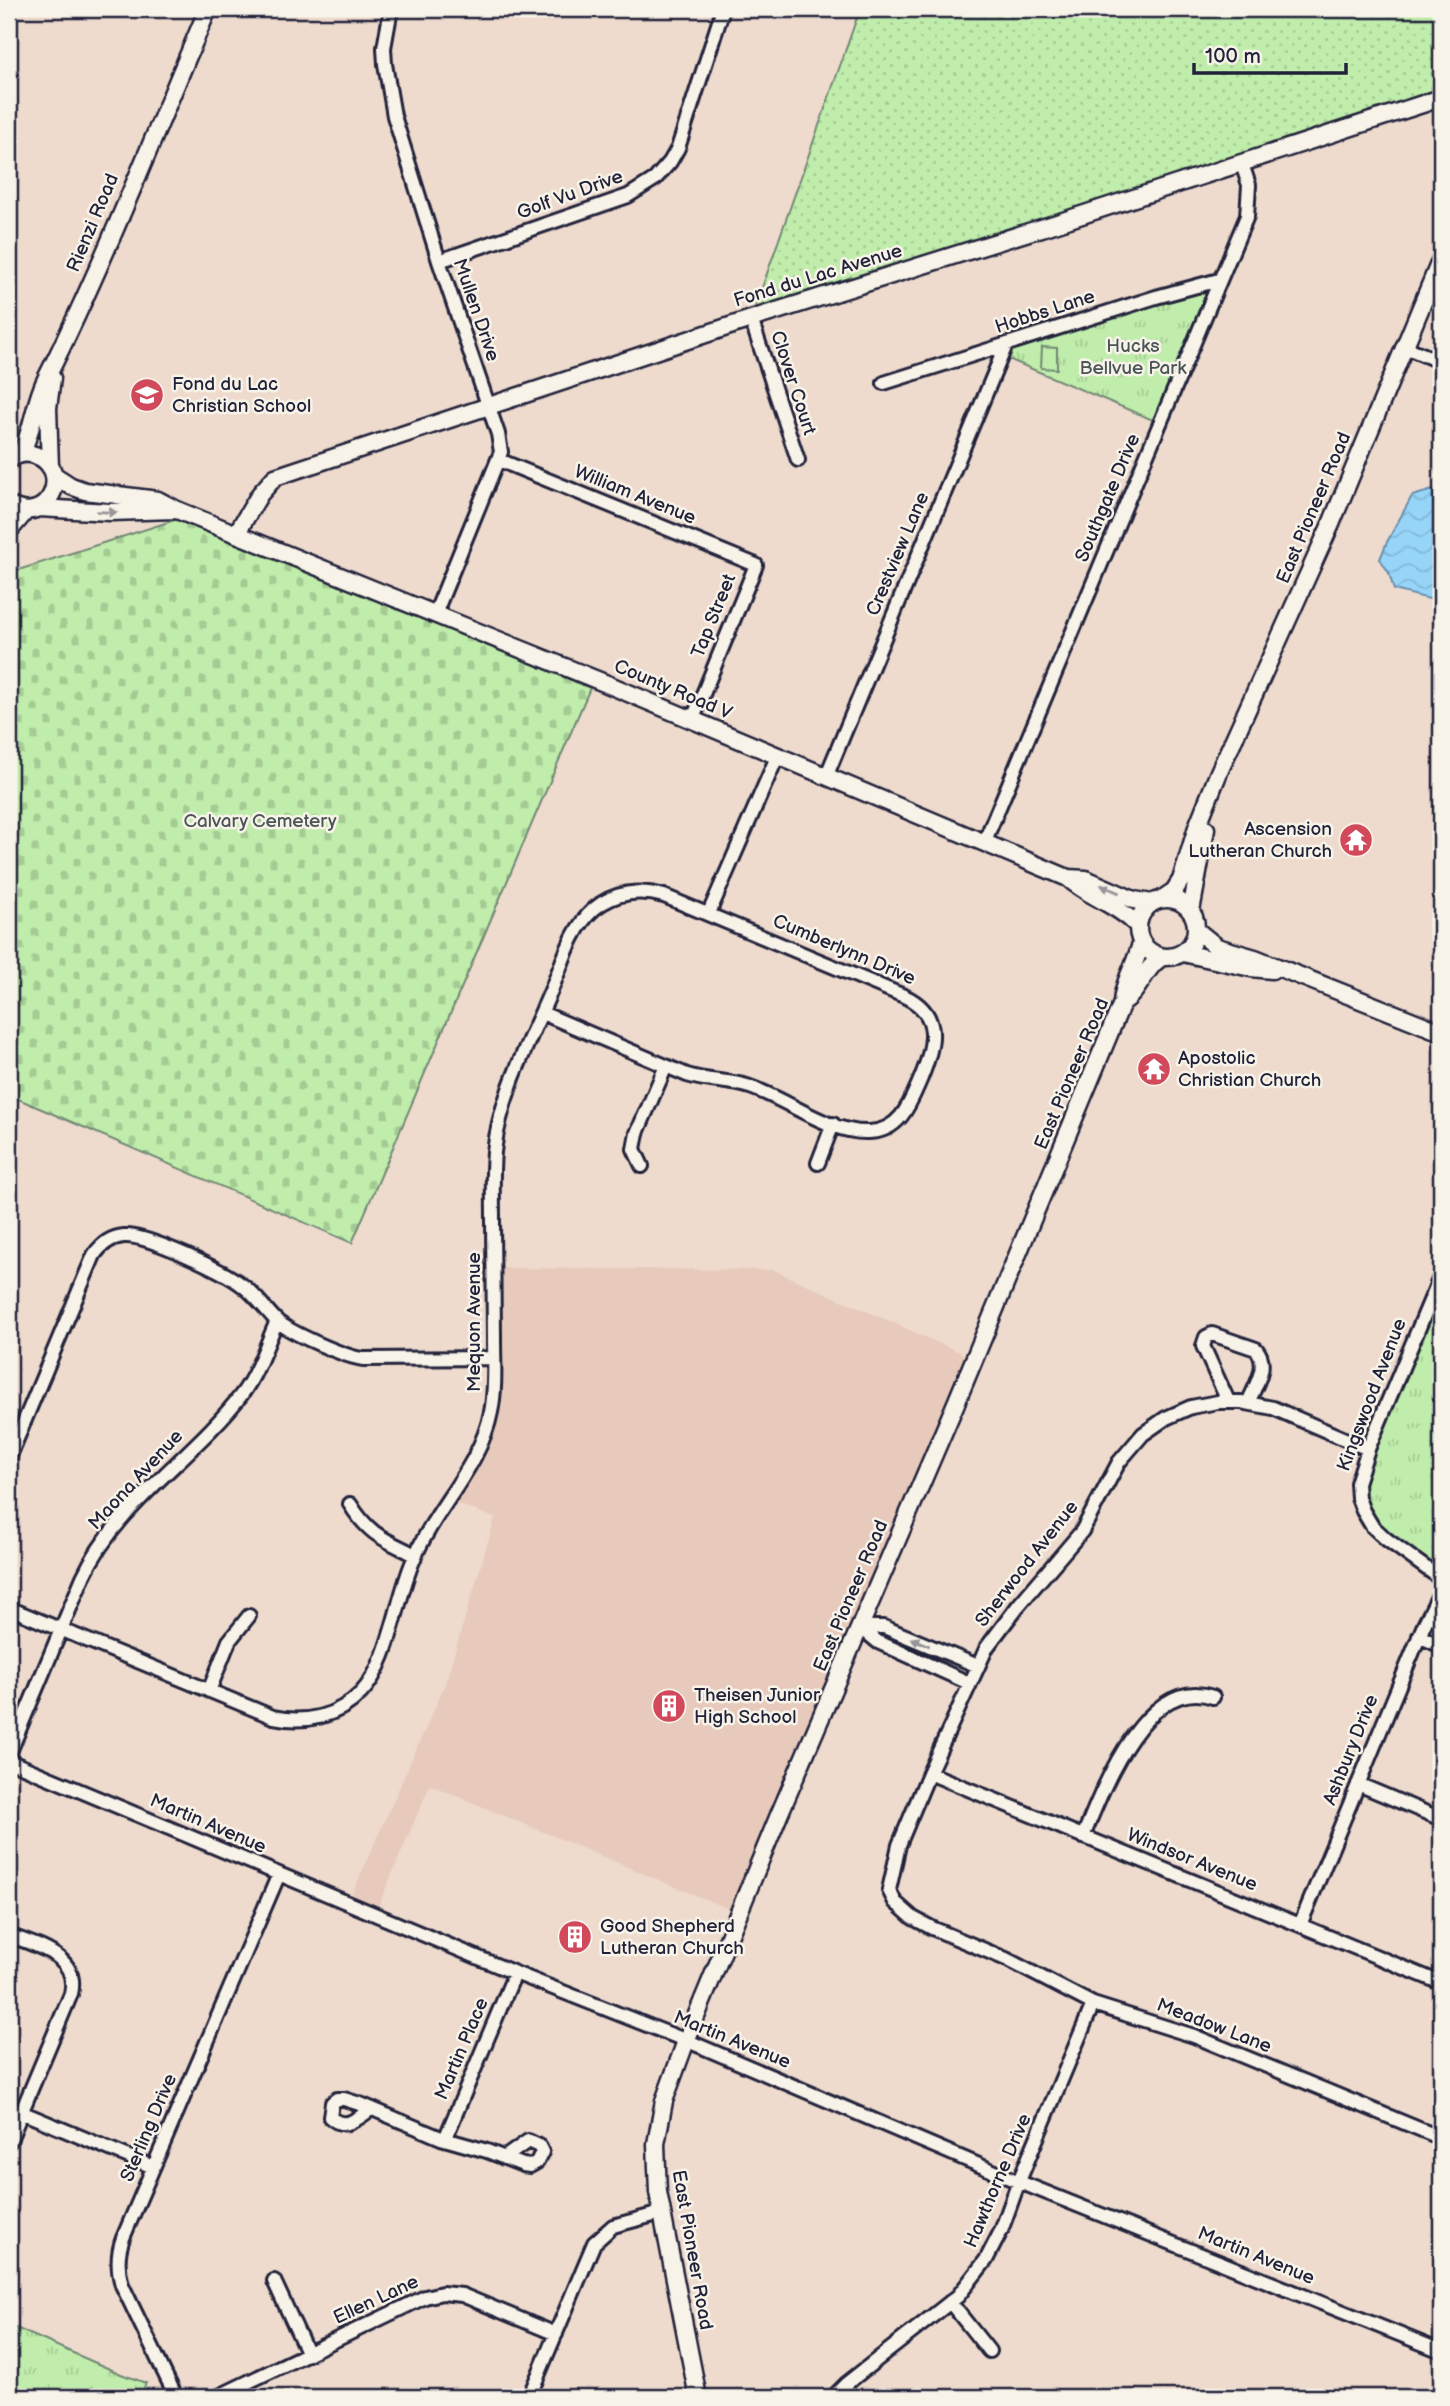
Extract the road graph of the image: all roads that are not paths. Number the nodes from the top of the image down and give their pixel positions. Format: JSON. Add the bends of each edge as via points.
{"nodes":[{"id":1,"x":208,"y":9,"type":"edge"},
{"id":2,"x":391,"y":9,"type":"edge"},
{"id":3,"x":723,"y":9,"type":"edge"},
{"id":4,"x":1441,"y":98,"type":"edge"},
{"id":5,"x":1242,"y":164,"type":"junction"},
{"id":6,"x":1441,"y":258,"type":"edge"},
{"id":7,"x":439,"y":261,"type":"junction"},
{"id":8,"x":1219,"y":279,"type":"junction"},
{"id":9,"x":751,"y":319,"type":"junction"},
{"id":10,"x":1006,"y":345,"type":"junction"},
{"id":11,"x":1405,"y":347,"type":"junction"},
{"id":12,"x":1441,"y":362,"type":"edge"},
{"id":13,"x":52,"y":369,"type":"junction"},
{"id":14,"x":884,"y":383,"type":"dead end"},
{"id":15,"x":488,"y":406,"type":"junction"},
{"id":16,"x":15,"y":457,"type":"edge"},
{"id":17,"x":499,"y":460,"type":"junction"},
{"id":18,"x":799,"y":460,"type":"dead end"},
{"id":19,"x":52,"y":471,"type":"junction"},
{"id":20,"x":9,"y":505,"type":"edge"},
{"id":21,"x":32,"y":510,"type":"junction"},
{"id":22,"x":177,"y":510,"type":"junction"},
{"id":23,"x":9,"y":531,"type":"edge"},
{"id":24,"x":236,"y":534,"type":"junction"},
{"id":25,"x":756,"y":565,"type":"joint"},
{"id":26,"x":435,"y":614,"type":"junction"},
{"id":27,"x":692,"y":721,"type":"junction"},
{"id":28,"x":777,"y":757,"type":"junction"},
{"id":29,"x":1219,"y":772,"type":"junction"},
{"id":30,"x":826,"y":777,"type":"junction"},
{"id":31,"x":984,"y":843,"type":"junction"},
{"id":32,"x":1068,"y":878,"type":"junction"},
{"id":33,"x":1157,"y":901,"type":"junction"},
{"id":34,"x":1191,"y":911,"type":"junction"},
{"id":35,"x":709,"y":913,"type":"junction"},
{"id":36,"x":1137,"y":925,"type":"junction"},
{"id":37,"x":1196,"y":930,"type":"junction"},
{"id":38,"x":1141,"y":943,"type":"junction"},
{"id":39,"x":1183,"y":953,"type":"junction"},
{"id":40,"x":1162,"y":957,"type":"junction"},
{"id":41,"x":1285,"y":971,"type":"junction"},
{"id":42,"x":1122,"y":1003,"type":"junction"},
{"id":43,"x":542,"y":1013,"type":"junction"},
{"id":44,"x":1441,"y":1032,"type":"edge"},
{"id":45,"x":666,"y":1066,"type":"junction"},
{"id":46,"x":833,"y":1125,"type":"junction"},
{"id":47,"x":818,"y":1163,"type":"dead end"},
{"id":48,"x":642,"y":1166,"type":"dead end"},
{"id":49,"x":1441,"y":1275,"type":"edge"},
{"id":50,"x":1436,"y":1303,"type":"edge"},
{"id":51,"x":277,"y":1321,"type":"junction"},
{"id":52,"x":494,"y":1358,"type":"junction"},
{"id":53,"x":1228,"y":1401,"type":"junction"},
{"id":54,"x":1248,"y":1403,"type":"junction"},
{"id":55,"x":1368,"y":1449,"type":"junction"},
{"id":56,"x":9,"y":1458,"type":"edge"},
{"id":57,"x":350,"y":1504,"type":"dead end"},
{"id":58,"x":415,"y":1555,"type":"junction"},
{"id":59,"x":1441,"y":1579,"type":"edge"},
{"id":60,"x":1441,"y":1591,"type":"edge"},
{"id":61,"x":9,"y":1608,"type":"edge"},
{"id":62,"x":248,"y":1616,"type":"dead end"},
{"id":63,"x":860,"y":1627,"type":"junction"},
{"id":64,"x":61,"y":1629,"type":"junction"},
{"id":65,"x":1419,"y":1636,"type":"junction"},
{"id":66,"x":1441,"y":1646,"type":"edge"},
{"id":67,"x":978,"y":1666,"type":"junction"},
{"id":68,"x":970,"y":1683,"type":"junction"},
{"id":69,"x":209,"y":1691,"type":"junction"},
{"id":70,"x":1213,"y":1697,"type":"dead end"},
{"id":71,"x":9,"y":1754,"type":"edge"},
{"id":72,"x":9,"y":1761,"type":"edge"},
{"id":73,"x":929,"y":1773,"type":"junction"},
{"id":74,"x":1358,"y":1784,"type":"junction"},
{"id":75,"x":1441,"y":1819,"type":"edge"},
{"id":76,"x":1083,"y":1837,"type":"junction"},
{"id":77,"x":279,"y":1874,"type":"junction"},
{"id":78,"x":1300,"y":1925,"type":"junction"},
{"id":79,"x":9,"y":1935,"type":"edge"},
{"id":80,"x":976,"y":1946,"type":"joint"},
{"id":81,"x":515,"y":1973,"type":"junction"},
{"id":82,"x":1441,"y":1983,"type":"edge"},
{"id":83,"x":1093,"y":2004,"type":"junction"},
{"id":84,"x":686,"y":2041,"type":"junction"},
{"id":85,"x":371,"y":2109,"type":"dead end"},
{"id":86,"x":15,"y":2110,"type":"edge"},
{"id":87,"x":1441,"y":2122,"type":"edge"},
{"id":88,"x":1439,"y":2137,"type":"edge"},
{"id":89,"x":445,"y":2139,"type":"junction"},
{"id":90,"x":9,"y":2142,"type":"edge"},
{"id":91,"x":504,"y":2158,"type":"dead end"},
{"id":92,"x":153,"y":2167,"type":"junction"},
{"id":93,"x":1019,"y":2181,"type":"junction"},
{"id":94,"x":661,"y":2213,"type":"junction"},
{"id":95,"x":274,"y":2281,"type":"dead end"},
{"id":96,"x":950,"y":2302,"type":"junction"},
{"id":97,"x":556,"y":2334,"type":"junction"},
{"id":98,"x":989,"y":2351,"type":"dead end"},
{"id":99,"x":1441,"y":2351,"type":"edge"},
{"id":100,"x":308,"y":2354,"type":"junction"},
{"id":101,"x":176,"y":2397,"type":"edge"},
{"id":102,"x":217,"y":2397,"type":"edge"},
{"id":103,"x":529,"y":2397,"type":"edge"},
{"id":104,"x":698,"y":2397,"type":"edge"},
{"id":105,"x":833,"y":2397,"type":"edge"}],
"edges":[{"from":1,"to":13,"type":"main road","name":"Rienzi Road"},
{"from":2,"to":7,"type":"street","name":"Mullen Drive","via":[[384,48],[388,91]]},
{"from":3,"to":7,"type":"street","name":"Golf Vu Drive","via":[[682,139],[655,179],[628,196]]},
{"from":4,"to":5,"type":"main road","name":"Fond du Lac Avenue"},
{"from":5,"to":8,"type":"street","name":"Southgate Drive","via":[[1249,185],[1247,216]]},
{"from":5,"to":9,"type":"main road","name":"Fond du Lac Avenue"},
{"from":6,"to":11,"type":"main road","name":"East Pioneer Road"},
{"from":7,"to":15,"type":"street","name":"Mullen Drive"},
{"from":8,"to":10,"type":"street","name":"Hobbs Lane"},
{"from":8,"to":31,"type":"street","name":"Southgate Drive"},
{"from":9,"to":15,"type":"main road","name":"Fond du Lac Avenue"},
{"from":9,"to":18,"type":"street","name":"Clover Court"},
{"from":10,"to":14,"type":"street","name":"Hobbs Lane"},
{"from":10,"to":30,"type":"street","name":"Crestview Lane"},
{"from":11,"to":12,"type":"street"},
{"from":11,"to":29,"type":"main road","name":"East Pioneer Road"},
{"from":13,"to":16,"type":"main road","name":"Rienzi Road","via":[[40,391],[31,431]]},
{"from":13,"to":19,"type":"main road","via":[[48,408]]},
{"from":15,"to":17,"type":"street","name":"Mullen Drive","via":[[498,434]]},
{"from":15,"to":24,"type":"main road","name":"Fond du Lac Avenue","via":[[275,477]]},
{"from":16,"to":19,"type":"main road","via":[[38,456]]},
{"from":17,"to":25,"type":"street","name":"William Avenue"},
{"from":17,"to":26,"type":"street","name":"Mullen Drive"},
{"from":19,"to":21,"type":"main road","via":[[55,482],[50,498]]},
{"from":19,"to":22,"type":"main road","via":[[85,491],[158,500]]},
{"from":20,"to":21,"type":"main road"},
{"from":21,"to":22,"type":"main road","one_way":true},
{"from":21,"to":23,"type":"main road"},
{"from":22,"to":24,"type":"main road","name":"County Road V"},
{"from":24,"to":26,"type":"main road","name":"County Road V"},
{"from":25,"to":27,"type":"street","name":"Tap Street"},
{"from":26,"to":27,"type":"main road","name":"County Road V"},
{"from":27,"to":28,"type":"main road","name":"County Road V"},
{"from":28,"to":30,"type":"main road","name":"County Road V"},
{"from":28,"to":35,"type":"street"},
{"from":29,"to":33,"type":"main road","via":[[1181,880],[1174,891]]},
{"from":29,"to":34,"type":"main road"},
{"from":30,"to":31,"type":"main road","name":"County Road V"},
{"from":31,"to":32,"type":"main road","name":"County Road V"},
{"from":33,"to":32,"type":"main road","name":"County Road V","one_way":true,"via":[[1134,900],[1086,879]]},
{"from":32,"to":36,"type":"main road"},
{"from":33,"to":34,"type":"main road","via":[[1177,901]]},
{"from":33,"to":36,"type":"main road"},
{"from":34,"to":37,"type":"main road"},
{"from":35,"to":43,"type":"street","name":"Mequon Avenue","via":[[649,893],[627,894],[606,902],[578,928]]},
{"from":35,"to":46,"type":"street","name":"Cumberlynn Drive","via":[[909,998],[926,1015],[932,1048],[904,1114],[875,1131]]},
{"from":36,"to":38,"type":"main road"},
{"from":37,"to":39,"type":"main road"},
{"from":37,"to":41,"type":"main road","via":[[1217,947]]},
{"from":38,"to":40,"type":"main road"},
{"from":38,"to":42,"type":"main road"},
{"from":39,"to":40,"type":"main road"},
{"from":39,"to":41,"type":"main road"},
{"from":40,"to":42,"type":"main road","name":"East Pioneer Road","via":[[1147,971],[1134,995]]},
{"from":41,"to":44,"type":"main road"},
{"from":42,"to":63,"type":"main road","name":"East Pioneer Road"},
{"from":43,"to":45,"type":"street","name":"Cumberlynn Drive"},
{"from":43,"to":52,"type":"street","name":"Mequon Avenue","via":[[509,1089],[496,1138]]},
{"from":45,"to":46,"type":"street","name":"Cumberlynn Drive","via":[[702,1079],[750,1087]]},
{"from":45,"to":48,"type":"street","via":[[637,1133],[634,1149]]},
{"from":46,"to":47,"type":"street"},
{"from":49,"to":50,"type":"street","name":"Kingswood Avenue"},
{"from":50,"to":55,"type":"street","name":"Kingswood Avenue"},
{"from":51,"to":52,"type":"street","via":[[352,1358]]},
{"from":51,"to":56,"type":"street","via":[[254,1294],[221,1272],[137,1237],[111,1239],[94,1255]]},
{"from":51,"to":64,"type":"street","name":"Maona Avenue","via":[[253,1376],[236,1401],[104,1540],[85,1571]]},
{"from":52,"to":58,"type":"street","name":"Mequon Avenue","via":[[493,1403],[481,1445]]},
{"from":53,"to":54,"type":"street","name":"Sherwood Avenue"},
{"from":53,"to":54,"type":"street","via":[[1203,1346],[1212,1334],[1260,1354],[1262,1367]]},
{"from":53,"to":67,"type":"street","name":"Sherwood Avenue","via":[[1174,1414],[1133,1444],[1082,1531],[1003,1624]]},
{"from":54,"to":55,"type":"street","name":"Sherwood Avenue","via":[[1273,1408]]},
{"from":55,"to":59,"type":"street","name":"Kingswood Avenue","via":[[1357,1483],[1363,1511],[1379,1533]]},
{"from":57,"to":58,"type":"street","via":[[374,1534]]},
{"from":58,"to":69,"type":"street","name":"Mequon Avenue","via":[[379,1667],[349,1703],[320,1717],[292,1720],[264,1714]]},
{"from":60,"to":65,"type":"street","name":"Ashbury Drive"},
{"from":61,"to":64,"type":"street","name":"Mequon Avenue"},
{"from":62,"to":69,"type":"street","via":[[229,1641]]},
{"from":67,"to":63,"type":"street","one_way":true,"via":[[884,1627]]},
{"from":63,"to":68,"type":"street","via":[[878,1642]]},
{"from":63,"to":84,"type":"main road","name":"East Pioneer Road"},
{"from":64,"to":69,"type":"street","name":"Mequon Avenue"},
{"from":64,"to":71,"type":"street","name":"Maona Avenue"},
{"from":65,"to":66,"type":"street"},
{"from":65,"to":74,"type":"street","name":"Ashbury Drive"},
{"from":67,"to":68,"type":"street","name":"Sherwood Avenue"},
{"from":68,"to":73,"type":"street","name":"Sherwood Avenue"},
{"from":70,"to":76,"type":"street","via":[[1202,1693],[1184,1696],[1142,1723],[1110,1777]]},
{"from":72,"to":77,"type":"street","name":"Martin Avenue"},
{"from":73,"to":76,"type":"street","name":"Windsor Avenue"},
{"from":73,"to":80,"type":"street","name":"Sherwood Avenue","via":[[899,1845],[889,1890],[913,1917]]},
{"from":74,"to":75,"type":"street"},
{"from":74,"to":78,"type":"street","name":"Ashbury Drive"},
{"from":76,"to":78,"type":"street","name":"Windsor Avenue"},
{"from":77,"to":81,"type":"street","name":"Martin Avenue"},
{"from":77,"to":92,"type":"street","name":"Sterling Drive"},
{"from":78,"to":82,"type":"street","name":"Windsor Avenue"},
{"from":79,"to":86,"type":"street","via":[[58,1955],[72,1979],[71,1994]]},
{"from":80,"to":83,"type":"street","name":"Meadow Lane"},
{"from":81,"to":84,"type":"street","name":"Martin Avenue"},
{"from":81,"to":89,"type":"street","name":"Martin Place"},
{"from":83,"to":88,"type":"street","name":"Meadow Lane","via":[[1194,2036]]},
{"from":83,"to":93,"type":"street","name":"Hawthorne Drive"},
{"from":84,"to":93,"type":"street","name":"Martin Avenue"},
{"from":84,"to":94,"type":"main road","name":"East Pioneer Road","via":[[664,2101],[656,2144]]},
{"from":85,"to":89,"type":"street"},
{"from":86,"to":90,"type":"street"},
{"from":86,"to":92,"type":"street"},
{"from":87,"to":88,"type":"street"},
{"from":89,"to":91,"type":"street"},
{"from":92,"to":101,"type":"street","name":"Sterling Drive","via":[[123,2238],[118,2266],[122,2285]]},
{"from":93,"to":96,"type":"street","name":"Hawthorne Drive","via":[[993,2248],[976,2275]]},
{"from":93,"to":99,"type":"street","name":"Martin Avenue"},
{"from":94,"to":97,"type":"street","via":[[613,2226],[599,2238]]},
{"from":94,"to":104,"type":"main road","name":"East Pioneer Road"},
{"from":95,"to":100,"type":"street"},
{"from":96,"to":98,"type":"street"},
{"from":96,"to":105,"type":"street","name":"Hawthorne Drive"},
{"from":97,"to":100,"type":"street","name":"Ellen Lane","via":[[468,2297],[442,2293]]},
{"from":97,"to":103,"type":"street"},
{"from":100,"to":102,"type":"street","name":"Ellen Lane"}]}
